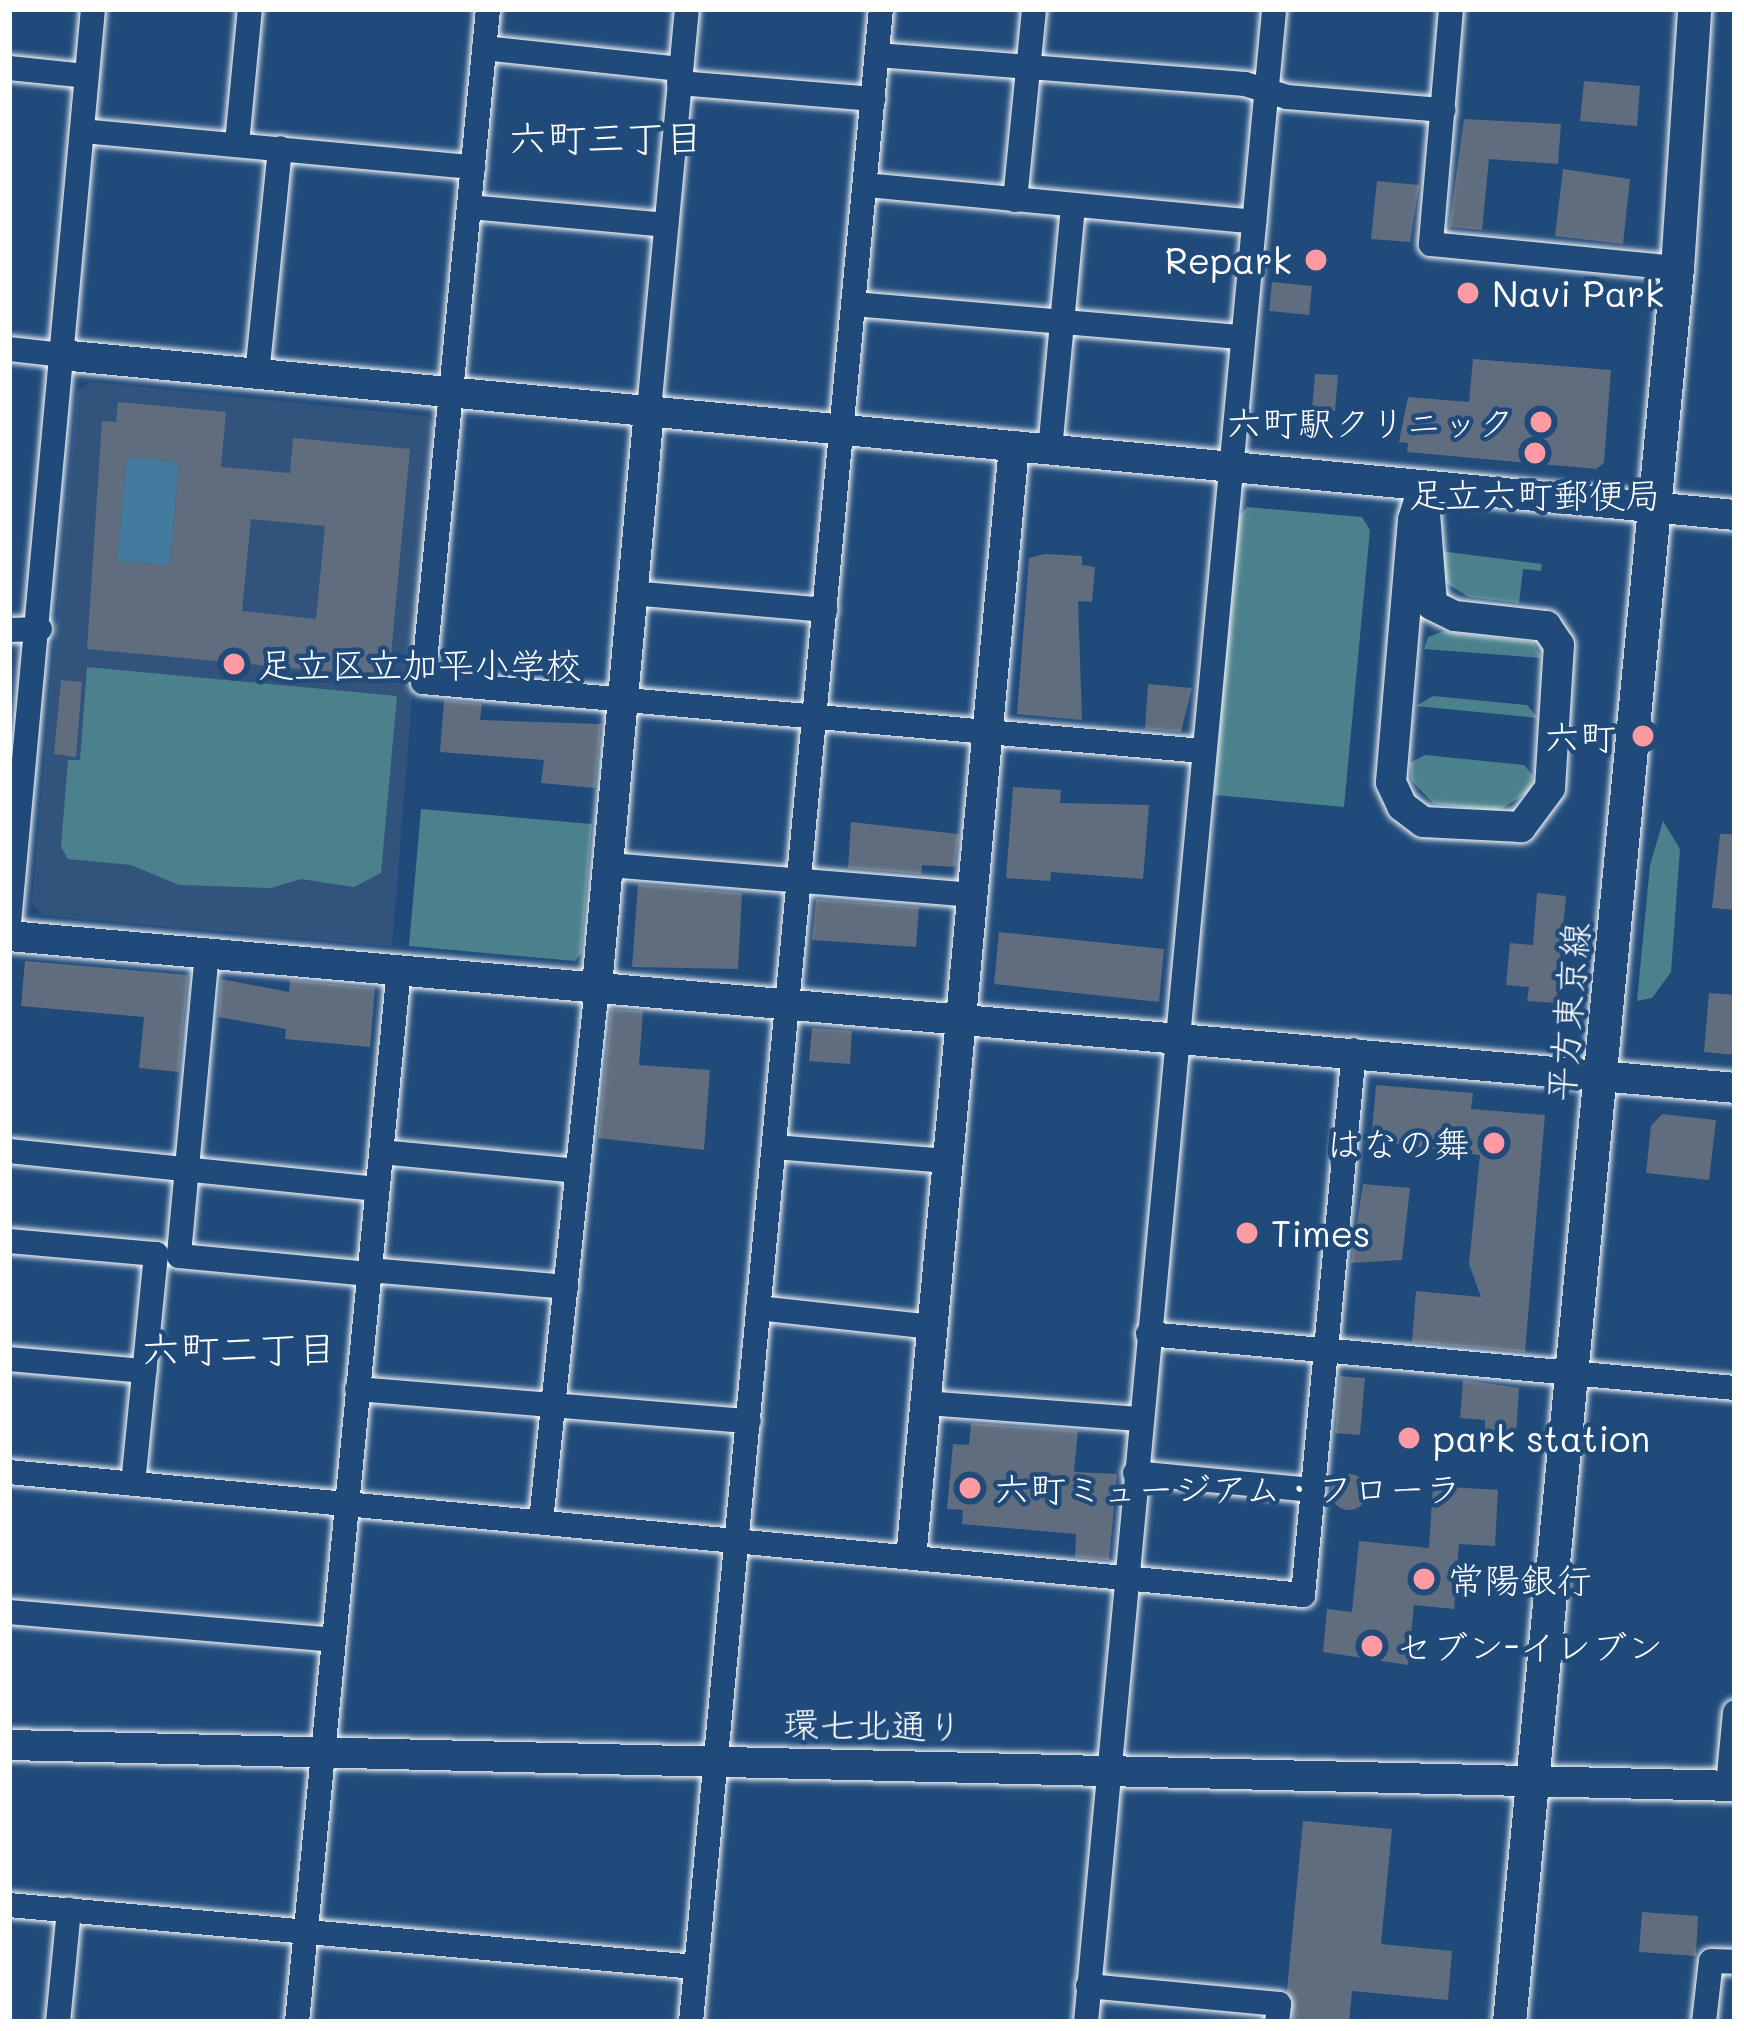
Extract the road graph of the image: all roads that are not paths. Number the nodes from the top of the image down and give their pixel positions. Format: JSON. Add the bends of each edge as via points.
{"nodes":[{"id":1,"x":93,"y":9,"type":"edge"},
{"id":2,"x":250,"y":9,"type":"edge"},
{"id":3,"x":488,"y":9,"type":"edge"},
{"id":4,"x":687,"y":9,"type":"edge"},
{"id":5,"x":881,"y":9,"type":"edge"},
{"id":6,"x":1034,"y":9,"type":"edge"},
{"id":7,"x":1274,"y":9,"type":"edge"},
{"id":8,"x":1451,"y":9,"type":"edge"},
{"id":9,"x":1694,"y":9,"type":"edge"},
{"id":10,"x":484,"y":48,"type":"junction"},
{"id":11,"x":877,"y":55,"type":"junction"},
{"id":12,"x":1028,"y":67,"type":"junction"},
{"id":13,"x":9,"y":68,"type":"edge"},
{"id":14,"x":86,"y":76,"type":"junction"},
{"id":15,"x":680,"y":76,"type":"junction"},
{"id":16,"x":1265,"y":90,"type":"junction"},
{"id":17,"x":874,"y":99,"type":"junction"},
{"id":18,"x":1443,"y":110,"type":"junction"},
{"id":19,"x":82,"y":130,"type":"junction"},
{"id":20,"x":237,"y":143,"type":"junction"},
{"id":21,"x":280,"y":148,"type":"junction"},
{"id":22,"x":473,"y":167,"type":"junction"},
{"id":23,"x":866,"y":185,"type":"junction"},
{"id":24,"x":1015,"y":200,"type":"junction"},
{"id":25,"x":1073,"y":205,"type":"junction"},
{"id":26,"x":470,"y":207,"type":"junction"},
{"id":27,"x":1254,"y":222,"type":"junction"},
{"id":28,"x":666,"y":225,"type":"junction"},
{"id":29,"x":1677,"y":268,"type":"junction"},
{"id":30,"x":854,"y":304,"type":"junction"},
{"id":31,"x":1061,"y":323,"type":"junction"},
{"id":32,"x":1239,"y":337,"type":"junction"},
{"id":33,"x":9,"y":349,"type":"edge"},
{"id":34,"x":66,"y":355,"type":"junction"},
{"id":35,"x":257,"y":375,"type":"junction"},
{"id":36,"x":452,"y":392,"type":"junction"},
{"id":37,"x":649,"y":410,"type":"junction"},
{"id":38,"x":843,"y":430,"type":"junction"},
{"id":39,"x":1014,"y":446,"type":"junction"},
{"id":40,"x":1050,"y":450,"type":"junction"},
{"id":41,"x":1230,"y":467,"type":"junction"},
{"id":42,"x":1423,"y":488,"type":"junction"},
{"id":43,"x":1654,"y":507,"type":"junction"},
{"id":44,"x":1735,"y":515,"type":"edge"},
{"id":45,"x":632,"y":593,"type":"junction"},
{"id":46,"x":826,"y":610,"type":"junction"},
{"id":47,"x":40,"y":629,"type":"junction"},
{"id":48,"x":9,"y":630,"type":"edge"},
{"id":49,"x":622,"y":700,"type":"junction"},
{"id":50,"x":815,"y":715,"type":"junction"},
{"id":51,"x":985,"y":732,"type":"junction"},
{"id":52,"x":1203,"y":751,"type":"junction"},
{"id":53,"x":609,"y":866,"type":"junction"},
{"id":54,"x":800,"y":881,"type":"junction"},
{"id":55,"x":970,"y":895,"type":"junction"},
{"id":56,"x":9,"y":922,"type":"edge"},
{"id":57,"x":9,"y":936,"type":"edge"},
{"id":58,"x":207,"y":952,"type":"junction"},
{"id":59,"x":399,"y":968,"type":"junction"},
{"id":60,"x":597,"y":986,"type":"junction"},
{"id":61,"x":788,"y":1003,"type":"junction"},
{"id":62,"x":961,"y":1016,"type":"junction"},
{"id":63,"x":1175,"y":1036,"type":"junction"},
{"id":64,"x":1354,"y":1050,"type":"junction"},
{"id":65,"x":1601,"y":1074,"type":"junction"},
{"id":66,"x":1735,"y":1088,"type":"edge"},
{"id":67,"x":774,"y":1147,"type":"junction"},
{"id":68,"x":9,"y":1151,"type":"edge"},
{"id":69,"x":380,"y":1152,"type":"junction"},
{"id":70,"x":947,"y":1161,"type":"junction"},
{"id":71,"x":187,"y":1170,"type":"junction"},
{"id":72,"x":578,"y":1171,"type":"junction"},
{"id":73,"x":377,"y":1189,"type":"junction"},
{"id":74,"x":9,"y":1241,"type":"edge"},
{"id":75,"x":168,"y":1255,"type":"junction"},
{"id":76,"x":369,"y":1272,"type":"junction"},
{"id":77,"x":566,"y":1287,"type":"junction"},
{"id":78,"x":758,"y":1308,"type":"junction"},
{"id":79,"x":932,"y":1327,"type":"junction"},
{"id":80,"x":1148,"y":1334,"type":"junction"},
{"id":81,"x":1325,"y":1353,"type":"junction"},
{"id":82,"x":9,"y":1358,"type":"edge"},
{"id":83,"x":144,"y":1371,"type":"junction"},
{"id":84,"x":1574,"y":1375,"type":"junction"},
{"id":85,"x":1735,"y":1388,"type":"edge"},
{"id":86,"x":357,"y":1389,"type":"junction"},
{"id":87,"x":926,"y":1403,"type":"junction"},
{"id":88,"x":553,"y":1407,"type":"junction"},
{"id":89,"x":1140,"y":1419,"type":"junction"},
{"id":90,"x":748,"y":1420,"type":"junction"},
{"id":91,"x":9,"y":1472,"type":"edge"},
{"id":92,"x":1135,"y":1473,"type":"junction"},
{"id":93,"x":133,"y":1484,"type":"junction"},
{"id":94,"x":1313,"y":1490,"type":"junction"},
{"id":95,"x":346,"y":1505,"type":"junction"},
{"id":96,"x":541,"y":1520,"type":"junction"},
{"id":97,"x":738,"y":1539,"type":"junction"},
{"id":98,"x":912,"y":1552,"type":"junction"},
{"id":99,"x":1124,"y":1577,"type":"junction"},
{"id":100,"x":9,"y":1612,"type":"edge"},
{"id":101,"x":333,"y":1640,"type":"junction"},
{"id":102,"x":1735,"y":1712,"type":"edge"},
{"id":103,"x":9,"y":1745,"type":"edge"},
{"id":104,"x":322,"y":1752,"type":"junction"},
{"id":105,"x":717,"y":1760,"type":"junction"},
{"id":106,"x":1105,"y":1768,"type":"junction"},
{"id":107,"x":1533,"y":1778,"type":"junction"},
{"id":108,"x":1731,"y":1785,"type":"edge"},
{"id":109,"x":9,"y":1904,"type":"edge"},
{"id":110,"x":69,"y":1910,"type":"junction"},
{"id":111,"x":306,"y":1929,"type":"junction"},
{"id":112,"x":1735,"y":1962,"type":"edge"},
{"id":113,"x":696,"y":1967,"type":"junction"},
{"id":114,"x":1088,"y":1985,"type":"junction"},
{"id":115,"x":58,"y":2022,"type":"edge"},
{"id":116,"x":297,"y":2022,"type":"edge"},
{"id":117,"x":691,"y":2022,"type":"edge"},
{"id":118,"x":1086,"y":2022,"type":"edge"},
{"id":119,"x":1277,"y":2022,"type":"edge"},
{"id":120,"x":1509,"y":2022,"type":"edge"},
{"id":121,"x":1704,"y":2022,"type":"edge"}],
"edges":[{"from":1,"to":14,"type":"street"},
{"from":2,"to":20,"type":"street"},
{"from":3,"to":10,"type":"street"},
{"from":4,"to":15,"type":"street"},
{"from":5,"to":11,"type":"street"},
{"from":6,"to":12,"type":"street"},
{"from":7,"to":16,"type":"street"},
{"from":8,"to":18,"type":"street"},
{"from":9,"to":29,"type":"main road","name":"平方東京線"},
{"from":10,"to":15,"type":"street"},
{"from":10,"to":22,"type":"street"},
{"from":11,"to":12,"type":"street"},
{"from":11,"to":17,"type":"street"},
{"from":12,"to":16,"type":"street"},
{"from":12,"to":24,"type":"street"},
{"from":13,"to":14,"type":"street"},
{"from":14,"to":19,"type":"street"},
{"from":15,"to":17,"type":"street"},
{"from":15,"to":28,"type":"street"},
{"from":16,"to":18,"type":"street"},
{"from":16,"to":27,"type":"street"},
{"from":17,"to":23,"type":"street"},
{"from":18,"to":29,"type":"street","via":[[1431,244]]},
{"from":19,"to":20,"type":"street"},
{"from":19,"to":34,"type":"street"},
{"from":20,"to":21,"type":"street"},
{"from":21,"to":22,"type":"street"},
{"from":21,"to":35,"type":"street"},
{"from":22,"to":26,"type":"street"},
{"from":23,"to":24,"type":"street"},
{"from":23,"to":30,"type":"street"},
{"from":24,"to":25,"type":"street"},
{"from":25,"to":27,"type":"street"},
{"from":25,"to":31,"type":"street"},
{"from":26,"to":28,"type":"street"},
{"from":26,"to":36,"type":"street"},
{"from":27,"to":32,"type":"street"},
{"from":28,"to":37,"type":"street"},
{"from":29,"to":43,"type":"main road","name":"平方東京線"},
{"from":30,"to":31,"type":"street"},
{"from":30,"to":38,"type":"street"},
{"from":31,"to":32,"type":"street"},
{"from":31,"to":40,"type":"street"},
{"from":32,"to":41,"type":"street"},
{"from":33,"to":34,"type":"street"},
{"from":34,"to":35,"type":"street"},
{"from":34,"to":47,"type":"street"},
{"from":35,"to":36,"type":"street"},
{"from":36,"to":37,"type":"street"},
{"from":36,"to":49,"type":"street","via":[[423,682]]},
{"from":37,"to":38,"type":"street"},
{"from":37,"to":45,"type":"street"},
{"from":38,"to":39,"type":"street"},
{"from":38,"to":46,"type":"street"},
{"from":39,"to":40,"type":"street"},
{"from":39,"to":51,"type":"street"},
{"from":40,"to":41,"type":"street"},
{"from":41,"to":42,"type":"street"},
{"from":41,"to":52,"type":"street"},
{"from":42,"to":42,"type":"street","via":[[1432,605],[1455,616],[1535,623],[1559,645],[1550,788],[1521,827],[1424,822],[1402,806],[1391,782],[1413,520]]},
{"from":42,"to":43,"type":"street"},
{"from":43,"to":44,"type":"street"},
{"from":43,"to":65,"type":"main road","name":"平方東京線"},
{"from":45,"to":46,"type":"street"},
{"from":45,"to":49,"type":"street"},
{"from":46,"to":50,"type":"street"},
{"from":47,"to":48,"type":"street"},
{"from":47,"to":56,"type":"street"},
{"from":49,"to":50,"type":"street"},
{"from":49,"to":53,"type":"street"},
{"from":50,"to":51,"type":"street"},
{"from":50,"to":54,"type":"street"},
{"from":51,"to":52,"type":"street"},
{"from":51,"to":55,"type":"street"},
{"from":52,"to":63,"type":"street"},
{"from":53,"to":54,"type":"street"},
{"from":53,"to":60,"type":"street"},
{"from":54,"to":55,"type":"street"},
{"from":54,"to":61,"type":"street"},
{"from":55,"to":62,"type":"street"},
{"from":57,"to":58,"type":"street"},
{"from":58,"to":59,"type":"street"},
{"from":58,"to":71,"type":"street"},
{"from":59,"to":60,"type":"street"},
{"from":59,"to":69,"type":"street"},
{"from":60,"to":61,"type":"street"},
{"from":60,"to":72,"type":"street"},
{"from":61,"to":62,"type":"street"},
{"from":61,"to":67,"type":"street"},
{"from":62,"to":63,"type":"street"},
{"from":62,"to":70,"type":"street"},
{"from":63,"to":64,"type":"street"},
{"from":63,"to":80,"type":"street"},
{"from":64,"to":65,"type":"street"},
{"from":64,"to":81,"type":"street"},
{"from":65,"to":66,"type":"street"},
{"from":65,"to":84,"type":"main road","name":"平方東京線"},
{"from":67,"to":70,"type":"street"},
{"from":67,"to":78,"type":"street"},
{"from":68,"to":71,"type":"street"},
{"from":69,"to":72,"type":"street"},
{"from":69,"to":73,"type":"street"},
{"from":70,"to":79,"type":"street"},
{"from":71,"to":73,"type":"street"},
{"from":71,"to":75,"type":"street"},
{"from":72,"to":77,"type":"street"},
{"from":73,"to":76,"type":"street"},
{"from":74,"to":75,"type":"street"},
{"from":75,"to":76,"type":"street"},
{"from":75,"to":83,"type":"street"},
{"from":76,"to":77,"type":"street"},
{"from":76,"to":86,"type":"street"},
{"from":77,"to":88,"type":"street"},
{"from":78,"to":79,"type":"street"},
{"from":78,"to":90,"type":"street"},
{"from":79,"to":87,"type":"street"},
{"from":80,"to":81,"type":"street"},
{"from":80,"to":89,"type":"street"},
{"from":81,"to":84,"type":"street"},
{"from":81,"to":94,"type":"street"},
{"from":82,"to":83,"type":"street"},
{"from":83,"to":93,"type":"street"},
{"from":84,"to":85,"type":"street"},
{"from":84,"to":107,"type":"main road","name":"平方東京線"},
{"from":86,"to":88,"type":"street"},
{"from":86,"to":95,"type":"street"},
{"from":87,"to":89,"type":"street"},
{"from":87,"to":98,"type":"street"},
{"from":88,"to":90,"type":"street"},
{"from":88,"to":96,"type":"street"},
{"from":89,"to":92,"type":"street"},
{"from":90,"to":97,"type":"street"},
{"from":91,"to":93,"type":"street"},
{"from":92,"to":94,"type":"street"},
{"from":92,"to":99,"type":"street"},
{"from":93,"to":95,"type":"street"},
{"from":94,"to":99,"type":"street","via":[[1303,1595]]},
{"from":95,"to":96,"type":"street"},
{"from":95,"to":101,"type":"street"},
{"from":96,"to":97,"type":"street"},
{"from":97,"to":98,"type":"street"},
{"from":97,"to":105,"type":"street"},
{"from":98,"to":99,"type":"street"},
{"from":99,"to":106,"type":"street"},
{"from":100,"to":101,"type":"street"},
{"from":101,"to":104,"type":"street"},
{"from":102,"to":108,"type":"street"},
{"from":103,"to":104,"type":"street","name":"環七北通り"},
{"from":104,"to":105,"type":"street","name":"環七北通り"},
{"from":104,"to":111,"type":"street"},
{"from":105,"to":106,"type":"street","name":"環七北通り"},
{"from":105,"to":113,"type":"street"},
{"from":106,"to":107,"type":"street","name":"環七北通り"},
{"from":106,"to":114,"type":"street"},
{"from":107,"to":108,"type":"street","name":"環七北通り"},
{"from":107,"to":120,"type":"main road","name":"平方東京線"},
{"from":109,"to":110,"type":"street"},
{"from":110,"to":111,"type":"street"},
{"from":110,"to":115,"type":"street"},
{"from":111,"to":113,"type":"street"},
{"from":111,"to":116,"type":"street"},
{"from":112,"to":121,"type":"street","via":[[1711,1961]]},
{"from":113,"to":117,"type":"street"},
{"from":114,"to":118,"type":"street"},
{"from":114,"to":119,"type":"street","via":[[1279,2003]]}]}
